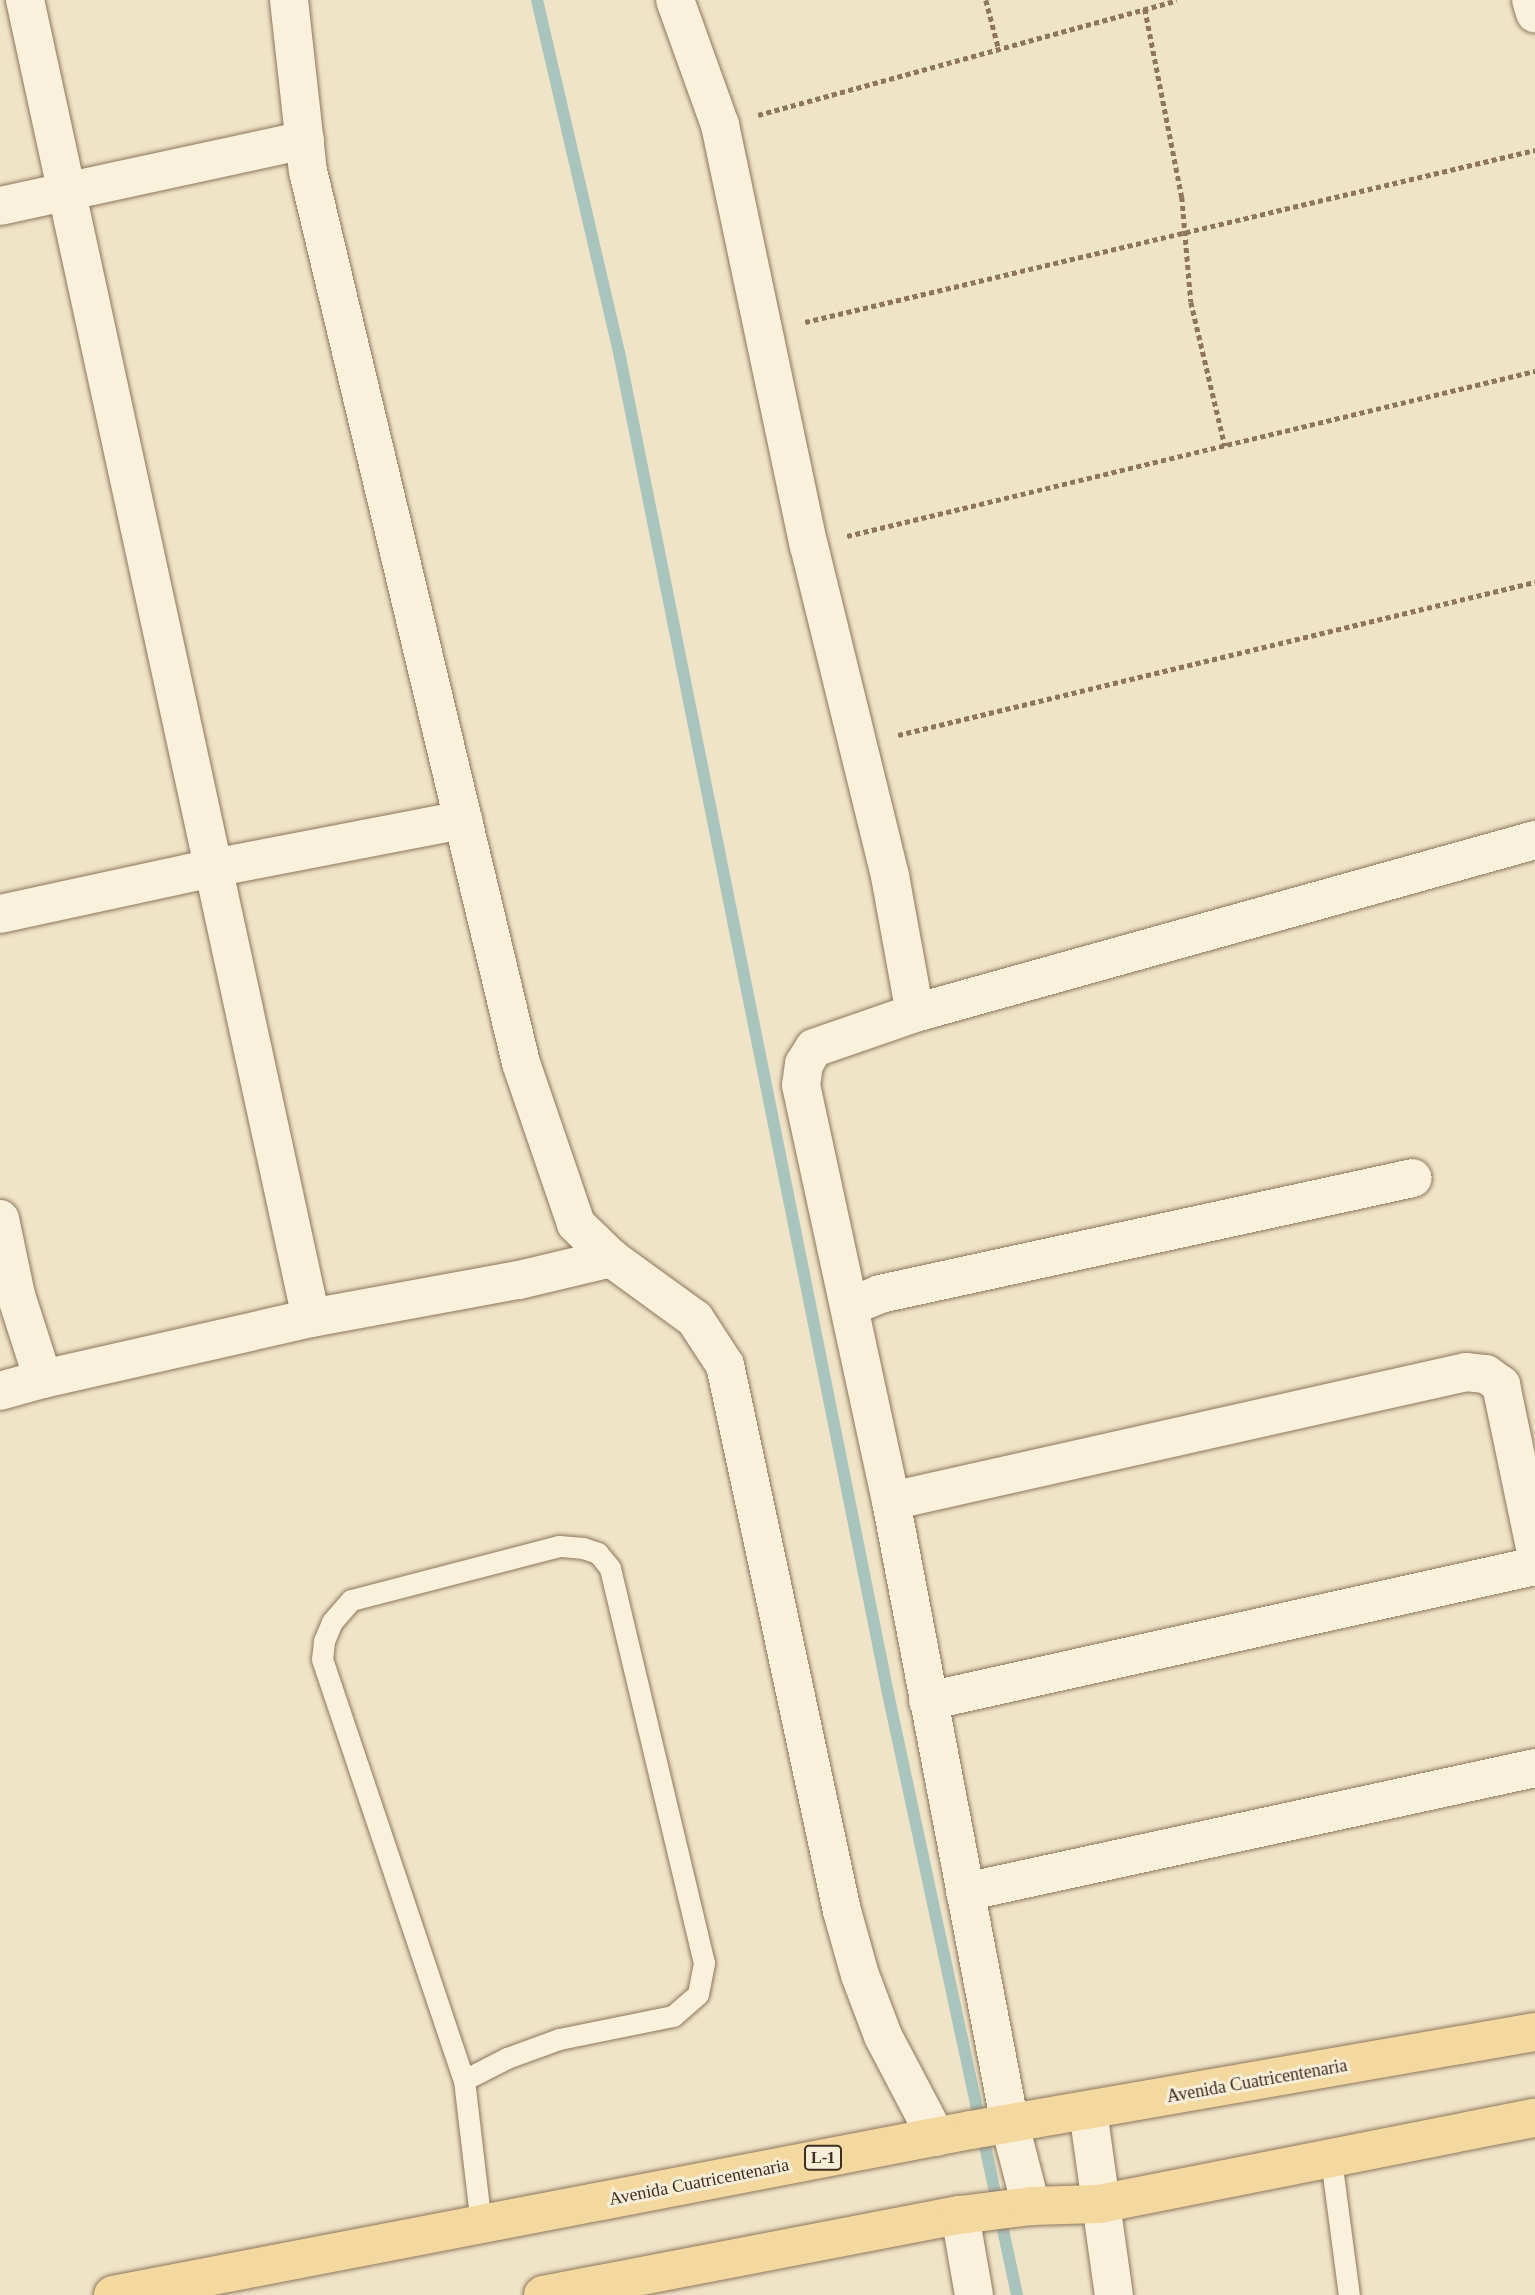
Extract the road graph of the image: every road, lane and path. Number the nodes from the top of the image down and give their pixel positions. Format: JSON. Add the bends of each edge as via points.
{"nodes":[{"id":1,"x":25,"y":0,"type":"edge"},
{"id":2,"x":289,"y":0,"type":"edge"},
{"id":3,"x":675,"y":0,"type":"edge"},
{"id":4,"x":986,"y":0,"type":"edge"},
{"id":5,"x":1177,"y":0,"type":"edge"},
{"id":6,"x":1531,"y":0,"type":"edge"},
{"id":7,"x":1145,"y":9,"type":"junction"},
{"id":8,"x":1535,"y":13,"type":"edge"},
{"id":9,"x":999,"y":50,"type":"junction"},
{"id":10,"x":720,"y":125,"type":"junction"},
{"id":11,"x":304,"y":140,"type":"junction"},
{"id":12,"x":1535,"y":150,"type":"edge"},
{"id":13,"x":67,"y":190,"type":"junction"},
{"id":14,"x":0,"y":206,"type":"edge"},
{"id":15,"x":1183,"y":233,"type":"junction"},
{"id":16,"x":763,"y":332,"type":"junction"},
{"id":17,"x":1535,"y":371,"type":"edge"},
{"id":18,"x":1225,"y":446,"type":"junction"},
{"id":19,"x":808,"y":546,"type":"junction"},
{"id":20,"x":1535,"y":582,"type":"edge"},
{"id":21,"x":858,"y":749,"type":"junction"},
{"id":22,"x":463,"y":820,"type":"junction"},
{"id":23,"x":1535,"y":840,"type":"edge"},
{"id":24,"x":214,"y":868,"type":"junction"},
{"id":25,"x":0,"y":914,"type":"edge"},
{"id":26,"x":915,"y":1013,"type":"junction"},
{"id":27,"x":1413,"y":1178,"type":"dead end"},
{"id":28,"x":0,"y":1219,"type":"edge"},
{"id":29,"x":611,"y":1258,"type":"junction"},
{"id":30,"x":851,"y":1306,"type":"junction"},
{"id":31,"x":311,"y":1318,"type":"junction"},
{"id":32,"x":43,"y":1379,"type":"junction"},
{"id":33,"x":0,"y":1391,"type":"edge"},
{"id":34,"x":891,"y":1501,"type":"junction"},
{"id":35,"x":1535,"y":1548,"type":"edge"},
{"id":36,"x":1535,"y":1566,"type":"edge"},
{"id":37,"x":928,"y":1701,"type":"junction"},
{"id":38,"x":1535,"y":1768,"type":"edge"},
{"id":39,"x":965,"y":1892,"type":"junction"},
{"id":40,"x":1535,"y":2032,"type":"edge"},
{"id":41,"x":464,"y":2081,"type":"junction"},
{"id":42,"x":1088,"y":2111,"type":"junction"},
{"id":43,"x":1535,"y":2118,"type":"edge"},
{"id":44,"x":1010,"y":2125,"type":"junction"},
{"id":45,"x":936,"y":2137,"type":"junction"},
{"id":46,"x":1331,"y":2159,"type":"junction"},
{"id":47,"x":1099,"y":2204,"type":"junction"},
{"id":48,"x":1031,"y":2206,"type":"junction"},
{"id":49,"x":960,"y":2216,"type":"junction"},
{"id":50,"x":481,"y":2224,"type":"junction"},
{"id":51,"x":113,"y":2295,"type":"edge"},
{"id":52,"x":543,"y":2295,"type":"edge"},
{"id":53,"x":974,"y":2295,"type":"edge"},
{"id":54,"x":1114,"y":2295,"type":"edge"},
{"id":55,"x":1349,"y":2295,"type":"edge"}],
"edges":[{"from":1,"to":13,"type":"street"},
{"from":2,"to":11,"type":"street"},
{"from":3,"to":10,"type":"street"},
{"from":4,"to":9,"type":"path"},
{"from":5,"to":7,"type":"path"},
{"from":6,"to":8,"type":"street"},
{"from":7,"to":9,"type":"path"},
{"from":7,"to":15,"type":"path","via":[[1174,144]]},
{"from":9,"to":10,"type":"path"},
{"from":10,"to":16,"type":"street"},
{"from":11,"to":13,"type":"street"},
{"from":11,"to":22,"type":"street"},
{"from":12,"to":15,"type":"path"},
{"from":13,"to":14,"type":"street"},
{"from":13,"to":24,"type":"street"},
{"from":15,"to":16,"type":"path"},
{"from":15,"to":18,"type":"path","via":[[1191,302]]},
{"from":16,"to":19,"type":"street"},
{"from":17,"to":18,"type":"path"},
{"from":18,"to":19,"type":"path"},
{"from":19,"to":21,"type":"street"},
{"from":20,"to":21,"type":"path","via":[[880,739]]},
{"from":21,"to":26,"type":"street","via":[[890,876]]},
{"from":22,"to":24,"type":"street"},
{"from":22,"to":29,"type":"street","via":[[521,1063],[576,1224]]},
{"from":23,"to":26,"type":"street"},
{"from":24,"to":25,"type":"street"},
{"from":24,"to":31,"type":"street"},
{"from":26,"to":30,"type":"street","via":[[814,1048],[804,1064],[801,1085]]},
{"from":27,"to":30,"type":"street","via":[[880,1294]]},
{"from":28,"to":32,"type":"street","via":[[16,1295]]},
{"from":29,"to":31,"type":"street","via":[[519,1280]]},
{"from":29,"to":45,"type":"street","via":[[695,1319],[725,1365],[842,1911],[884,2036]]},
{"from":30,"to":34,"type":"street"},
{"from":31,"to":32,"type":"street"},
{"from":32,"to":33,"type":"street"},
{"from":34,"to":35,"type":"street","via":[[1465,1372],[1486,1374],[1502,1385]]},
{"from":34,"to":37,"type":"street"},
{"from":36,"to":37,"type":"street"},
{"from":37,"to":39,"type":"street"},
{"from":38,"to":39,"type":"street"},
{"from":39,"to":44,"type":"street"},
{"from":40,"to":42,"type":"main road","name":"Avenida Cuatricentenaria","number":"L-1"},
{"from":41,"to":41,"type":"lane","via":[[559,2039],[673,2016],[698,1994],[704,1964],[610,1568],[597,1553],[583,1548],[559,1546],[351,1600],[332,1622],[324,1641],[322,1659]]},
{"from":41,"to":50,"type":"lane"},
{"from":42,"to":44,"type":"main road","name":"Avenida Cuatricentenaria","number":"L-1"},
{"from":42,"to":47,"type":"street"},
{"from":43,"to":46,"type":"main road"},
{"from":44,"to":45,"type":"main road","name":"Avenida Cuatricentenaria","number":"L-1"},
{"from":44,"to":48,"type":"street"},
{"from":45,"to":50,"type":"main road","name":"Avenida Cuatricentenaria","number":"L-1"},
{"from":46,"to":47,"type":"main road"},
{"from":46,"to":55,"type":"lane"},
{"from":47,"to":48,"type":"main road"},
{"from":47,"to":54,"type":"street"},
{"from":48,"to":49,"type":"main road"},
{"from":49,"to":52,"type":"main road"},
{"from":49,"to":53,"type":"street"},
{"from":50,"to":51,"type":"main road","name":"Avenida Cuatricentenaria","number":"L-1"}]}
